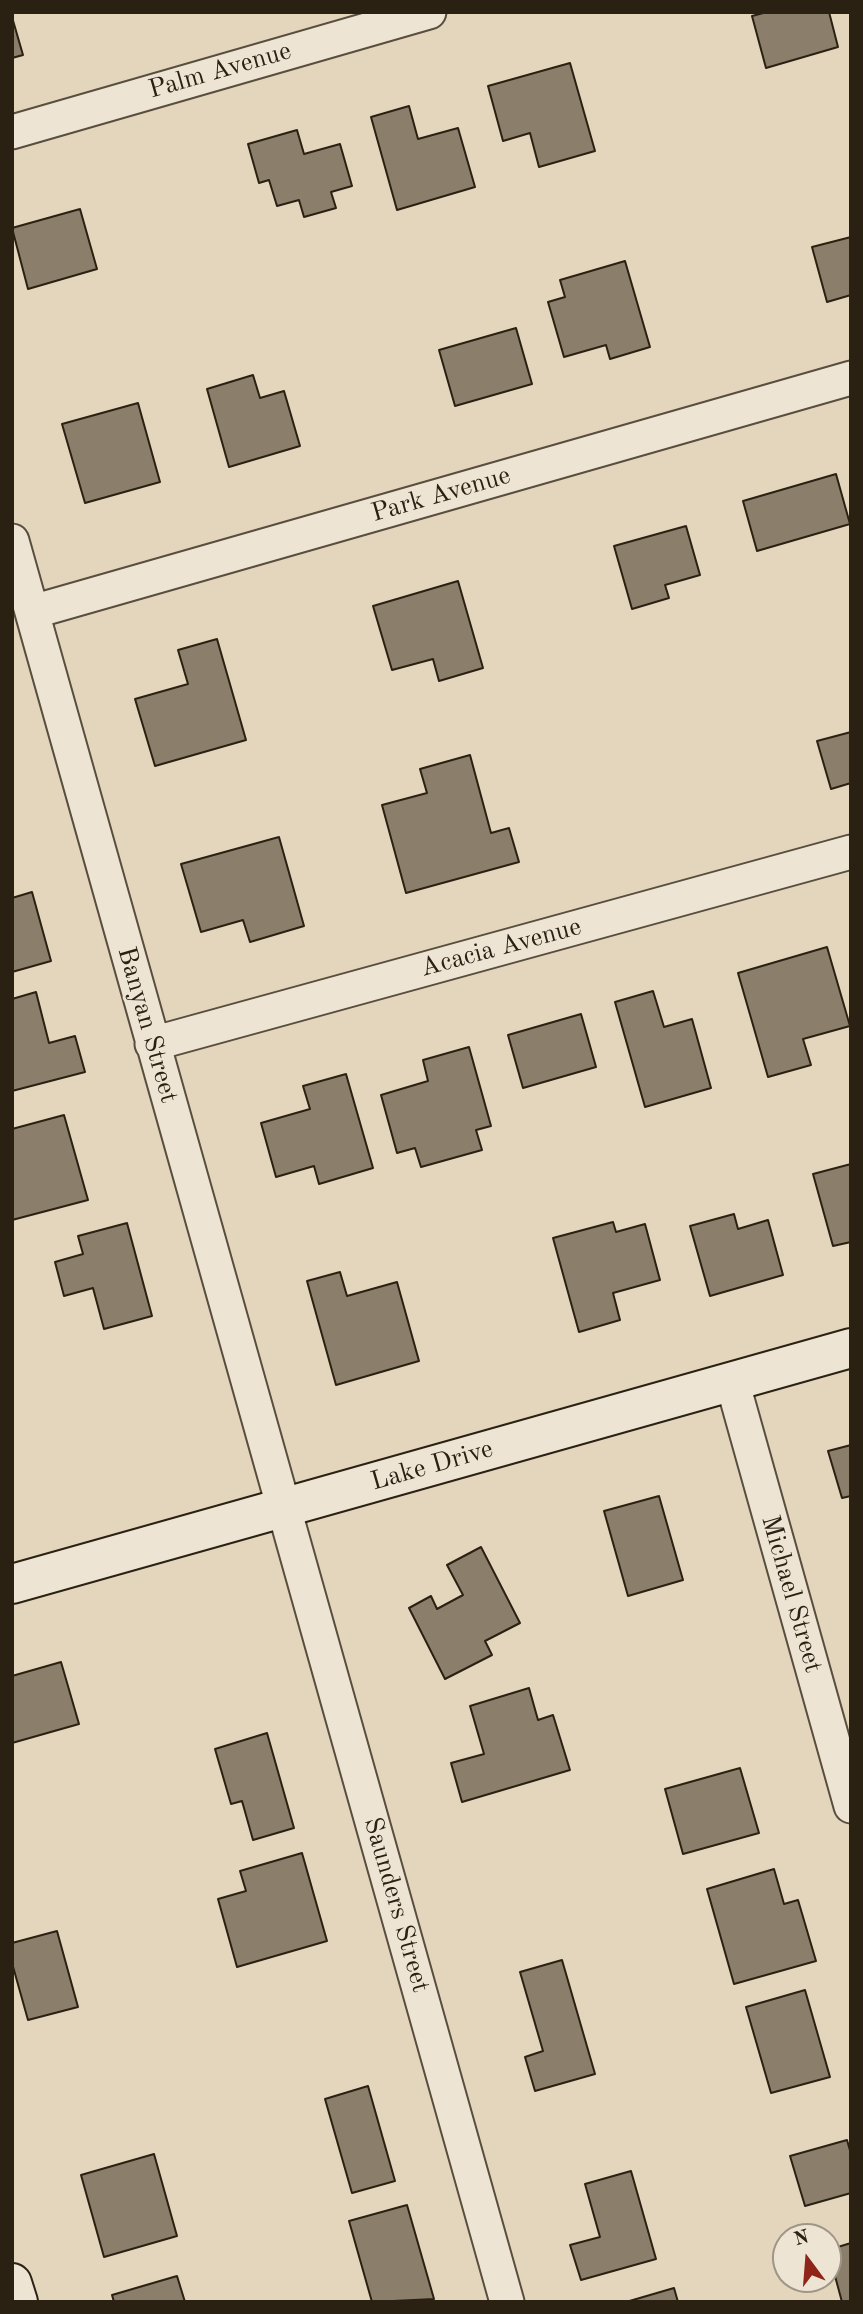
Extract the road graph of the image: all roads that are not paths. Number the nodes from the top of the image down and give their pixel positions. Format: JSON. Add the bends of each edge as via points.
{"nodes":[{"id":1,"x":429,"y":12,"type":"edge"},
{"id":2,"x":346,"y":23,"type":"edge"},
{"id":3,"x":12,"y":132,"type":"edge"},
{"id":4,"x":851,"y":378,"type":"edge"},
{"id":5,"x":12,"y":541,"type":"edge"},
{"id":6,"x":32,"y":612,"type":"junction"},
{"id":7,"x":851,"y":852,"type":"edge"},
{"id":8,"x":152,"y":1044,"type":"junction"},
{"id":9,"x":851,"y":1348,"type":"edge"},
{"id":10,"x":732,"y":1381,"type":"junction"},
{"id":11,"x":285,"y":1508,"type":"junction"},
{"id":12,"x":12,"y":1584,"type":"edge"},
{"id":13,"x":851,"y":1806,"type":"edge"},
{"id":14,"x":12,"y":2283,"type":"edge"},
{"id":15,"x":18,"y":2302,"type":"edge"},
{"id":16,"x":507,"y":2302,"type":"edge"}],
"edges":[{"from":1,"to":2,"type":"street","name":"Palm Avenue"},
{"from":2,"to":3,"type":"street","name":"Palm Avenue"},
{"from":4,"to":6,"type":"street","name":"Park Avenue"},
{"from":5,"to":6,"type":"street","name":"Banyan Street"},
{"from":6,"to":8,"type":"street","name":"Banyan Street"},
{"from":7,"to":8,"type":"street","name":"Acacia Avenue"},
{"from":8,"to":11,"type":"street","name":"Banyan Street"},
{"from":9,"to":10,"type":"street","name":"Lake Drive"},
{"from":10,"to":11,"type":"street","name":"Lake Drive"},
{"from":10,"to":13,"type":"street","name":"Michael Street"},
{"from":11,"to":12,"type":"street","name":"Lake Drive"},
{"from":11,"to":16,"type":"street","name":"Saunders Street"},
{"from":14,"to":15,"type":"street"}]}
